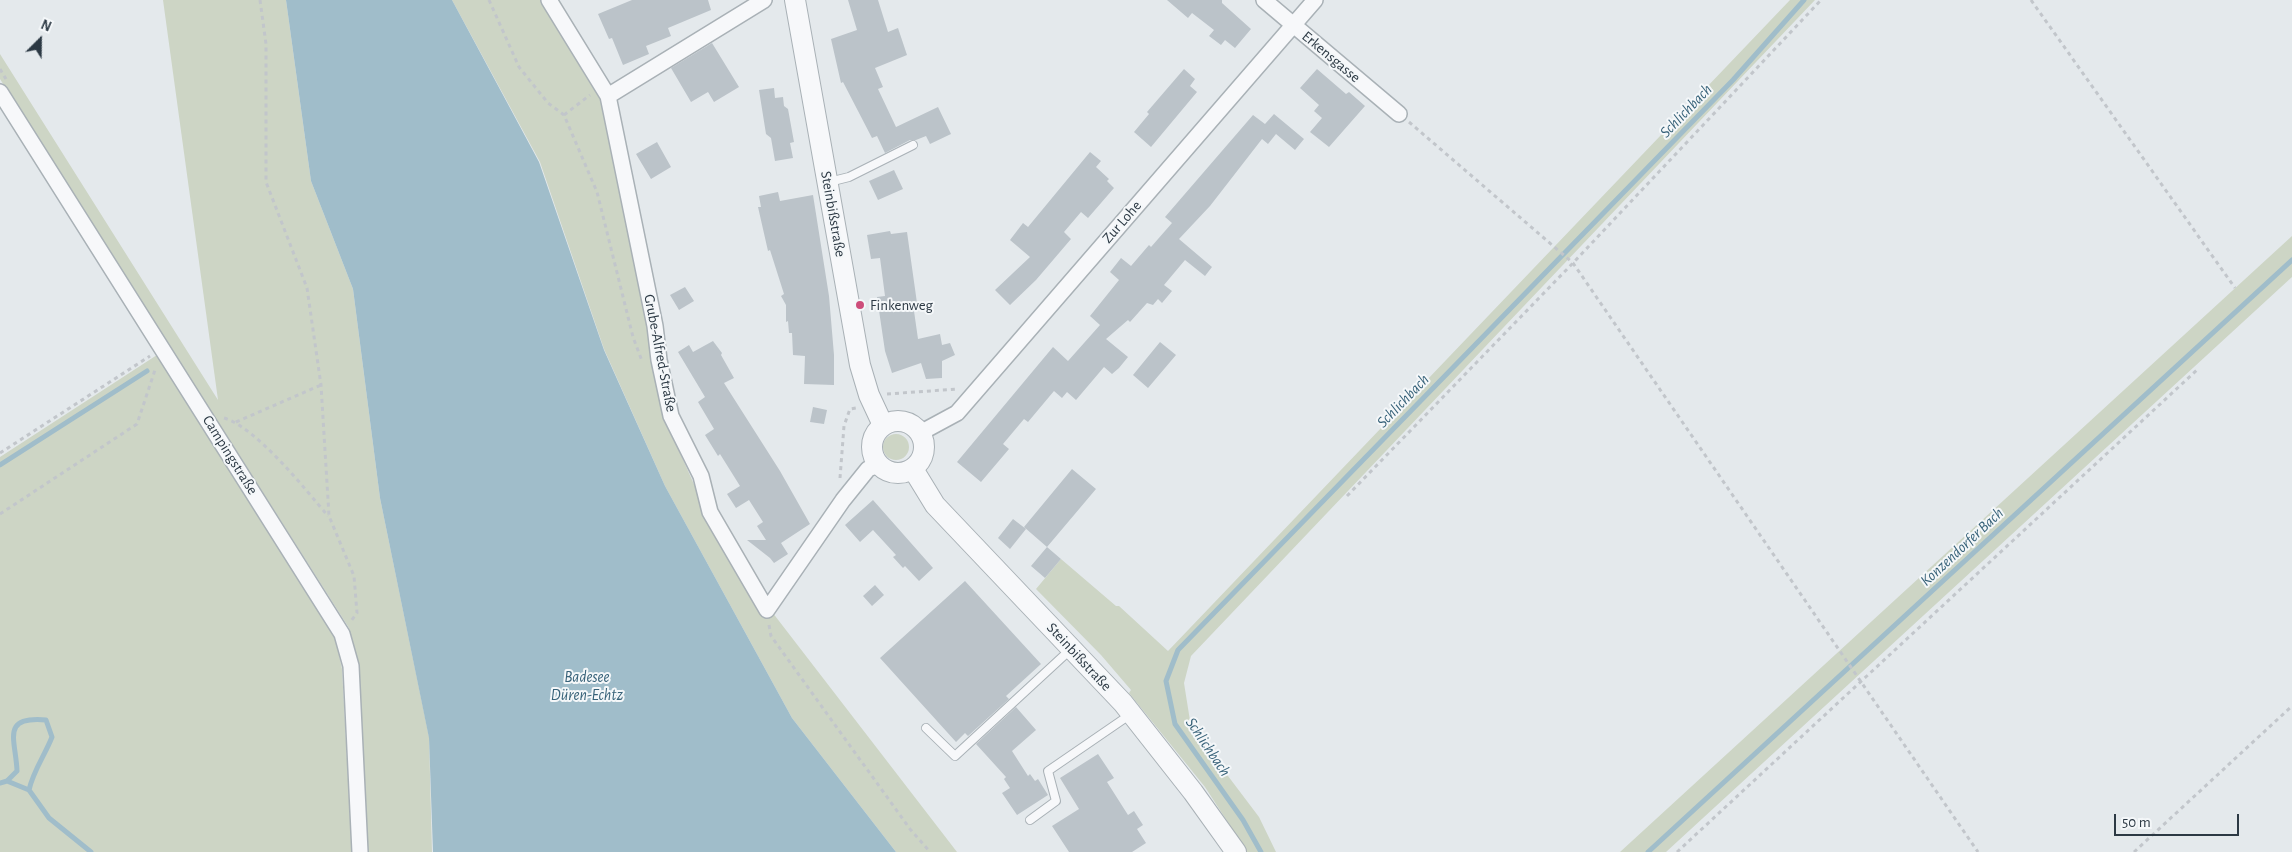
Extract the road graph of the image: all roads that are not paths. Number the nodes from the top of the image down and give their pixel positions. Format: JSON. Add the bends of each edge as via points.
{"nodes":[{"id":1,"x":549,"y":0,"type":"edge"},
{"id":2,"x":764,"y":0,"type":"edge"},
{"id":3,"x":795,"y":0,"type":"edge"},
{"id":4,"x":1264,"y":0,"type":"edge"},
{"id":5,"x":1315,"y":0,"type":"edge"},
{"id":6,"x":1293,"y":26,"type":"junction"},
{"id":7,"x":5,"y":88,"type":"edge"},
{"id":8,"x":605,"y":91,"type":"junction"},
{"id":9,"x":1399,"y":114,"type":"road end"},
{"id":10,"x":913,"y":144,"type":"dead end"},
{"id":11,"x":827,"y":182,"type":"junction"},
{"id":12,"x":884,"y":425,"type":"junction"},
{"id":13,"x":920,"y":433,"type":"junction"},
{"id":14,"x":878,"y":465,"type":"junction"},
{"id":15,"x":913,"y":469,"type":"junction"},
{"id":16,"x":1071,"y":649,"type":"junction"},
{"id":17,"x":1131,"y":714,"type":"junction"},
{"id":18,"x":926,"y":728,"type":"dead end"},
{"id":19,"x":1030,"y":820,"type":"dead end"},
{"id":20,"x":360,"y":852,"type":"edge"},
{"id":21,"x":1236,"y":852,"type":"edge"}],
"edges":[{"from":1,"to":8,"type":"street","name":"Grube-Alfred-Straße"},
{"from":2,"to":8,"type":"street"},
{"from":3,"to":11,"type":"street","name":"Steinbißstraße"},
{"from":4,"to":6,"type":"street","name":"Erkensgasse"},
{"from":5,"to":6,"type":"street","name":"Zur Lohe"},
{"from":6,"to":9,"type":"street","name":"Erkensgasse"},
{"from":6,"to":13,"type":"street","name":"Zur Lohe","via":[[957,412]]},
{"from":7,"to":20,"type":"street","name":"Campingstraße","via":[[342,634],[351,666]]},
{"from":8,"to":14,"type":"street","name":"Grube-Alfred-Straße","via":[[671,416],[701,476],[710,512],[767,610],[852,489],[868,469]]},
{"from":10,"to":11,"type":"lane","via":[[850,177]]},
{"from":11,"to":12,"type":"street","name":"Steinbißstraße","via":[[860,365]]},
{"from":12,"to":13,"type":"street","via":[[893,421],[903,422]]},
{"from":12,"to":14,"type":"street","via":[[875,433],[871,444],[872,455]]},
{"from":13,"to":15,"type":"street","via":[[924,452]]},
{"from":14,"to":15,"type":"street","via":[[895,474]]},
{"from":15,"to":16,"type":"street","name":"Steinbißstraße","via":[[935,505]]},
{"from":16,"to":17,"type":"street","name":"Steinbißstraße"},
{"from":16,"to":18,"type":"lane","via":[[955,756]]},
{"from":17,"to":19,"type":"lane","via":[[1048,771],[1056,801]]},
{"from":17,"to":21,"type":"street","name":"Steinbißstraße"}]}
